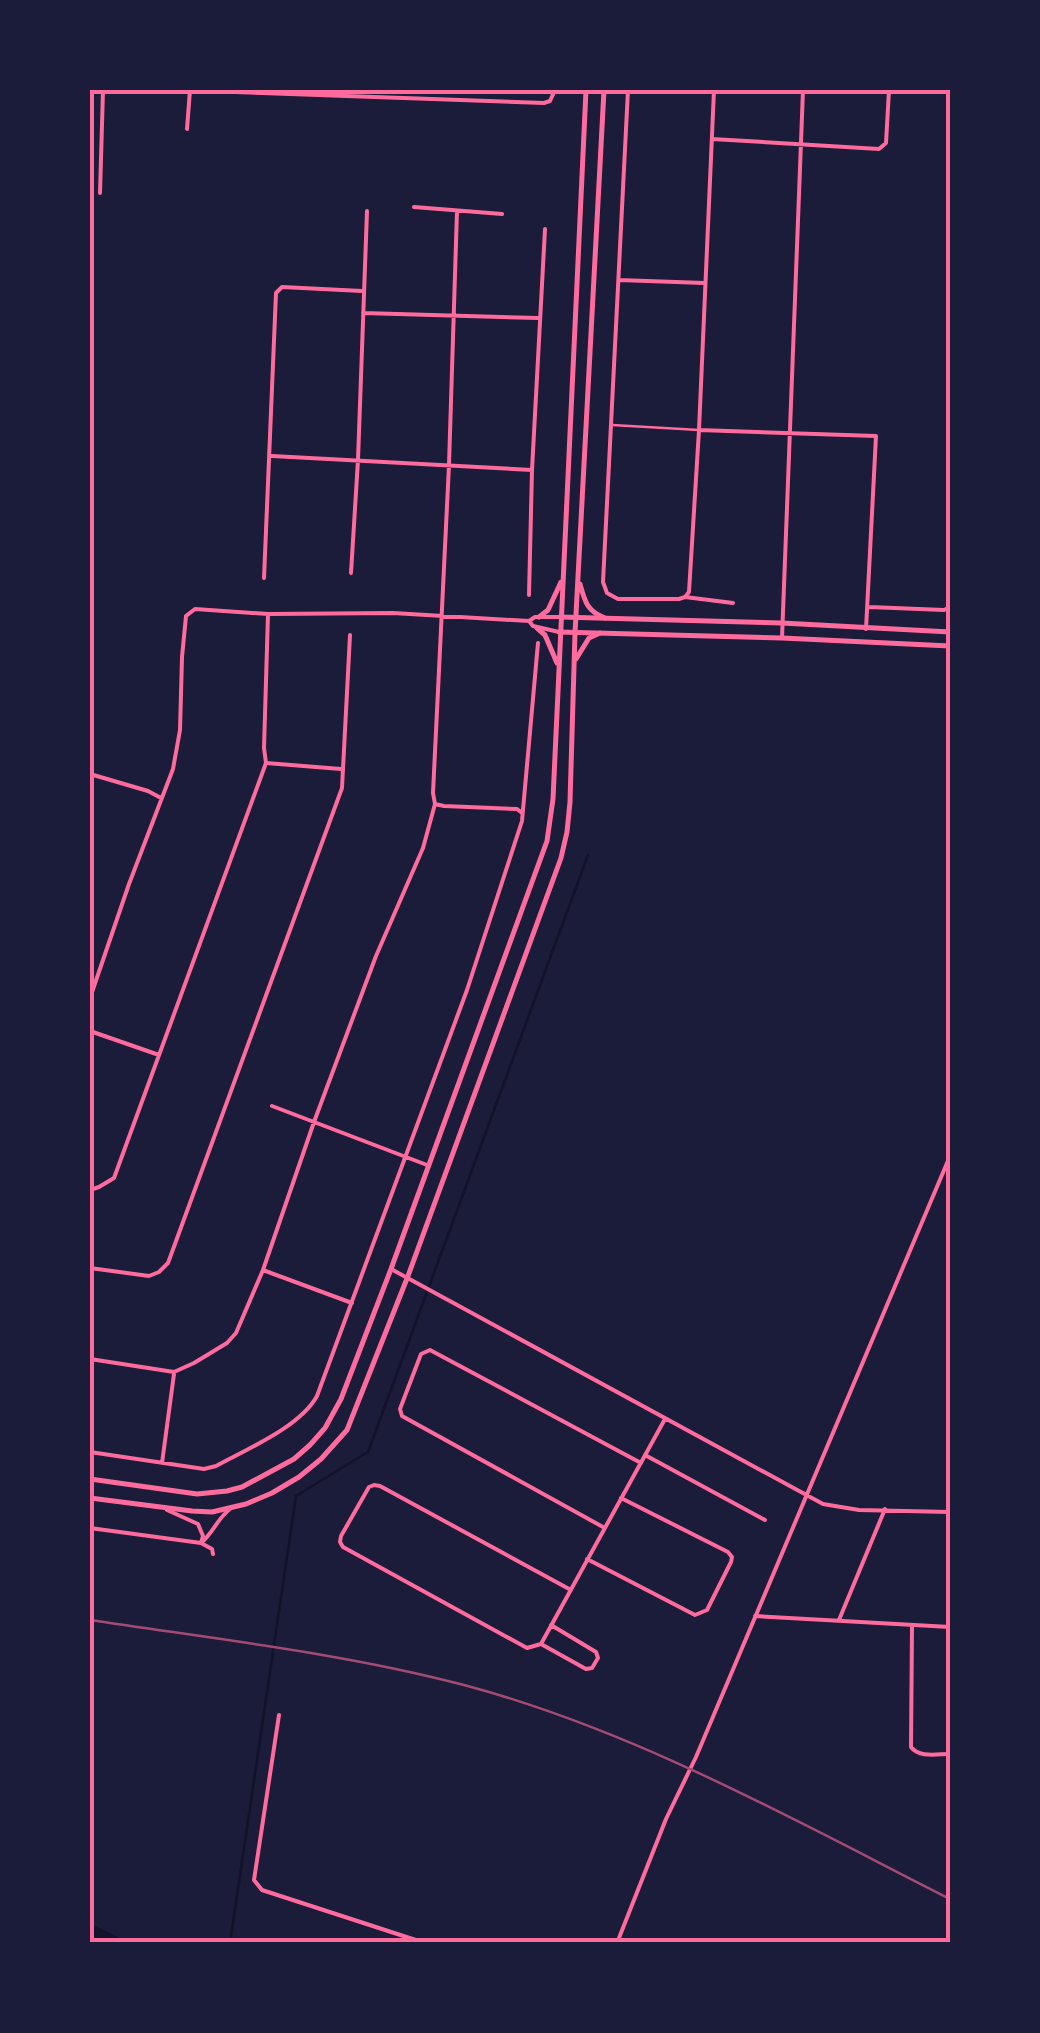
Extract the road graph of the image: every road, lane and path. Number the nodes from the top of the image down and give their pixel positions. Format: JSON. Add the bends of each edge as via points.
{"nodes":[{"id":1,"x":103,"y":90,"type":"edge"},
{"id":2,"x":176,"y":90,"type":"edge"},
{"id":3,"x":190,"y":90,"type":"edge"},
{"id":4,"x":458,"y":90,"type":"edge"},
{"id":5,"x":555,"y":90,"type":"edge"},
{"id":6,"x":586,"y":90,"type":"edge"},
{"id":7,"x":604,"y":90,"type":"edge"},
{"id":8,"x":628,"y":90,"type":"edge"},
{"id":9,"x":714,"y":90,"type":"edge"},
{"id":10,"x":802,"y":90,"type":"edge"},
{"id":11,"x":890,"y":90,"type":"edge"},
{"id":12,"x":280,"y":92,"type":"edge"},
{"id":13,"x":371,"y":93,"type":"edge"},
{"id":14,"x":457,"y":100,"type":"junction"},
{"id":15,"x":188,"y":129,"type":"dead end"},
{"id":16,"x":712,"y":139,"type":"junction"},
{"id":17,"x":799,"y":145,"type":"junction"},
{"id":18,"x":100,"y":193,"type":"dead end"},
{"id":19,"x":414,"y":207,"type":"dead end"},
{"id":20,"x":367,"y":211,"type":"dead end"},
{"id":21,"x":457,"y":211,"type":"junction"},
{"id":22,"x":502,"y":214,"type":"dead end"},
{"id":23,"x":544,"y":228,"type":"dead end"},
{"id":24,"x":619,"y":280,"type":"junction"},
{"id":25,"x":704,"y":282,"type":"junction"},
{"id":26,"x":362,"y":291,"type":"junction"},
{"id":27,"x":363,"y":313,"type":"junction"},
{"id":28,"x":454,"y":316,"type":"junction"},
{"id":29,"x":540,"y":318,"type":"junction"},
{"id":30,"x":611,"y":426,"type":"junction"},
{"id":31,"x":699,"y":430,"type":"junction"},
{"id":32,"x":789,"y":432,"type":"junction"},
{"id":33,"x":270,"y":456,"type":"junction"},
{"id":34,"x":358,"y":460,"type":"junction"},
{"id":35,"x":450,"y":465,"type":"junction"},
{"id":36,"x":532,"y":470,"type":"junction"},
{"id":37,"x":350,"y":574,"type":"dead end"},
{"id":38,"x":578,"y":576,"type":"junction"},
{"id":39,"x":264,"y":578,"type":"dead end"},
{"id":40,"x":562,"y":578,"type":"junction"},
{"id":41,"x":529,"y":595,"type":"dead end"},
{"id":42,"x":687,"y":595,"type":"junction"},
{"id":43,"x":733,"y":604,"type":"dead end"},
{"id":44,"x":868,"y":607,"type":"junction"},
{"id":45,"x":950,"y":607,"type":"edge"},
{"id":46,"x":268,"y":614,"type":"junction"},
{"id":47,"x":442,"y":615,"type":"junction"},
{"id":48,"x":560,"y":616,"type":"junction"},
{"id":49,"x":539,"y":617,"type":"junction"},
{"id":50,"x":576,"y":618,"type":"junction"},
{"id":51,"x":605,"y":618,"type":"junction"},
{"id":52,"x":529,"y":621,"type":"junction"},
{"id":53,"x":782,"y":624,"type":"junction"},
{"id":54,"x":536,"y":628,"type":"junction"},
{"id":55,"x":866,"y":629,"type":"junction"},
{"id":56,"x":559,"y":632,"type":"junction"},
{"id":57,"x":950,"y":632,"type":"edge"},
{"id":58,"x":575,"y":633,"type":"junction"},
{"id":59,"x":600,"y":633,"type":"junction"},
{"id":60,"x":350,"y":634,"type":"dead end"},
{"id":61,"x":782,"y":638,"type":"junction"},
{"id":62,"x":538,"y":643,"type":"dead end"},
{"id":63,"x":950,"y":646,"type":"edge"},
{"id":64,"x":575,"y":662,"type":"junction"},
{"id":65,"x":558,"y":667,"type":"junction"},
{"id":66,"x":266,"y":763,"type":"junction"},
{"id":67,"x":342,"y":769,"type":"junction"},
{"id":68,"x":90,"y":774,"type":"edge"},
{"id":69,"x":162,"y":798,"type":"junction"},
{"id":70,"x":435,"y":804,"type":"junction"},
{"id":71,"x":522,"y":814,"type":"junction"},
{"id":72,"x":90,"y":998,"type":"edge"},
{"id":73,"x":90,"y":1030,"type":"edge"},
{"id":74,"x":159,"y":1055,"type":"junction"},
{"id":75,"x":272,"y":1106,"type":"dead end"},
{"id":76,"x":314,"y":1122,"type":"junction"},
{"id":77,"x":950,"y":1156,"type":"edge"},
{"id":78,"x":406,"y":1157,"type":"junction"},
{"id":79,"x":428,"y":1166,"type":"junction"},
{"id":80,"x":90,"y":1190,"type":"edge"},
{"id":81,"x":90,"y":1268,"type":"edge"},
{"id":82,"x":391,"y":1268,"type":"junction"},
{"id":83,"x":263,"y":1270,"type":"junction"},
{"id":84,"x":408,"y":1276,"type":"junction"},
{"id":85,"x":352,"y":1303,"type":"junction"},
{"id":86,"x":90,"y":1359,"type":"edge"},
{"id":87,"x":174,"y":1372,"type":"junction"},
{"id":88,"x":665,"y":1418,"type":"junction"},
{"id":89,"x":90,"y":1452,"type":"edge"},
{"id":90,"x":645,"y":1455,"type":"junction"},
{"id":91,"x":162,"y":1463,"type":"junction"},
{"id":92,"x":640,"y":1463,"type":"junction"},
{"id":93,"x":90,"y":1480,"type":"edge"},
{"id":94,"x":807,"y":1496,"type":"junction"},
{"id":95,"x":90,"y":1498,"type":"edge"},
{"id":96,"x":621,"y":1498,"type":"junction"},
{"id":97,"x":158,"y":1506,"type":"junction"},
{"id":98,"x":236,"y":1506,"type":"junction"},
{"id":99,"x":885,"y":1509,"type":"junction"},
{"id":100,"x":950,"y":1512,"type":"edge"},
{"id":101,"x":765,"y":1520,"type":"dead end"},
{"id":102,"x":90,"y":1528,"type":"edge"},
{"id":103,"x":605,"y":1528,"type":"junction"},
{"id":104,"x":202,"y":1544,"type":"junction"},
{"id":105,"x":213,"y":1554,"type":"dead end"},
{"id":106,"x":588,"y":1560,"type":"junction"},
{"id":107,"x":571,"y":1590,"type":"junction"},
{"id":108,"x":755,"y":1616,"type":"junction"},
{"id":109,"x":838,"y":1621,"type":"junction"},
{"id":110,"x":551,"y":1625,"type":"junction"},
{"id":111,"x":912,"y":1626,"type":"junction"},
{"id":112,"x":950,"y":1628,"type":"edge"},
{"id":113,"x":541,"y":1644,"type":"junction"},
{"id":114,"x":278,"y":1716,"type":"dead end"},
{"id":115,"x":950,"y":1754,"type":"edge"},
{"id":116,"x":425,"y":1943,"type":"edge"},
{"id":117,"x":617,"y":1943,"type":"edge"}],
"edges":[{"from":1,"to":18,"type":"street"},
{"from":2,"to":3,"type":"street"},
{"from":3,"to":12,"type":"street"},
{"from":3,"to":15,"type":"street"},
{"from":4,"to":14,"type":"street"},
{"from":5,"to":14,"type":"street","via":[[544,103]]},
{"from":6,"to":40,"type":"main road"},
{"from":7,"to":38,"type":"main road"},
{"from":8,"to":24,"type":"street"},
{"from":9,"to":16,"type":"street"},
{"from":10,"to":17,"type":"street"},
{"from":11,"to":17,"type":"street","via":[[886,144],[879,150]]},
{"from":12,"to":13,"type":"street"},
{"from":13,"to":14,"type":"street"},
{"from":16,"to":17,"type":"street"},
{"from":16,"to":25,"type":"street"},
{"from":17,"to":32,"type":"street"},
{"from":19,"to":21,"type":"street"},
{"from":20,"to":26,"type":"street"},
{"from":21,"to":22,"type":"street"},
{"from":21,"to":28,"type":"street"},
{"from":23,"to":29,"type":"street"},
{"from":24,"to":25,"type":"street"},
{"from":24,"to":30,"type":"street"},
{"from":25,"to":31,"type":"street"},
{"from":26,"to":27,"type":"street"},
{"from":26,"to":33,"type":"street","via":[[282,288],[276,294]]},
{"from":27,"to":28,"type":"street"},
{"from":27,"to":34,"type":"street"},
{"from":28,"to":29,"type":"street"},
{"from":28,"to":35,"type":"street"},
{"from":29,"to":36,"type":"street"},
{"from":30,"to":31,"type":"lane"},
{"from":30,"to":42,"type":"street","via":[[606,593],[680,600]]},
{"from":31,"to":32,"type":"street"},
{"from":31,"to":42,"type":"street"},
{"from":32,"to":44,"type":"street","via":[[876,436]]},
{"from":32,"to":53,"type":"street"},
{"from":33,"to":34,"type":"street"},
{"from":33,"to":39,"type":"street"},
{"from":34,"to":35,"type":"street"},
{"from":34,"to":37,"type":"street"},
{"from":35,"to":36,"type":"street"},
{"from":35,"to":47,"type":"street"},
{"from":36,"to":41,"type":"street"},
{"from":38,"to":50,"type":"main road"},
{"from":38,"to":51,"type":"main road","via":[[590,612]]},
{"from":40,"to":48,"type":"main road"},
{"from":40,"to":49,"type":"main road"},
{"from":42,"to":43,"type":"street"},
{"from":44,"to":45,"type":"street"},
{"from":44,"to":55,"type":"street"},
{"from":46,"to":47,"type":"street"},
{"from":46,"to":66,"type":"street"},
{"from":46,"to":69,"type":"street","via":[[195,609],[186,616],[180,730]]},
{"from":47,"to":52,"type":"street"},
{"from":47,"to":70,"type":"street"},
{"from":48,"to":49,"type":"street"},
{"from":48,"to":50,"type":"main road"},
{"from":48,"to":56,"type":"main road"},
{"from":49,"to":52,"type":"street"},
{"from":50,"to":51,"type":"main road"},
{"from":50,"to":58,"type":"main road"},
{"from":51,"to":53,"type":"main road"},
{"from":52,"to":54,"type":"street"},
{"from":53,"to":55,"type":"main road"},
{"from":53,"to":61,"type":"street"},
{"from":54,"to":56,"type":"street"},
{"from":54,"to":65,"type":"main road"},
{"from":55,"to":57,"type":"main road"},
{"from":56,"to":58,"type":"main road"},
{"from":56,"to":65,"type":"main road"},
{"from":58,"to":59,"type":"main road"},
{"from":58,"to":64,"type":"main road"},
{"from":59,"to":61,"type":"main road"},
{"from":59,"to":64,"type":"main road","via":[[589,638]]},
{"from":60,"to":67,"type":"street"},
{"from":61,"to":63,"type":"main road"},
{"from":62,"to":71,"type":"street"},
{"from":64,"to":84,"type":"main road","via":[[570,802],[560,858]]},
{"from":65,"to":79,"type":"main road","via":[[546,840]]},
{"from":66,"to":67,"type":"street"},
{"from":66,"to":74,"type":"street"},
{"from":67,"to":81,"type":"street","via":[[336,806],[168,1262],[149,1276]]},
{"from":68,"to":69,"type":"street"},
{"from":69,"to":72,"type":"street"},
{"from":70,"to":71,"type":"street"},
{"from":70,"to":76,"type":"street"},
{"from":71,"to":78,"type":"street"},
{"from":73,"to":74,"type":"street"},
{"from":74,"to":80,"type":"street","via":[[114,1178]]},
{"from":75,"to":76,"type":"street"},
{"from":76,"to":78,"type":"street"},
{"from":76,"to":83,"type":"street"},
{"from":77,"to":94,"type":"street"},
{"from":78,"to":79,"type":"street"},
{"from":78,"to":85,"type":"street"},
{"from":79,"to":82,"type":"main road"},
{"from":82,"to":84,"type":"street"},
{"from":82,"to":93,"type":"main road","via":[[332,1418],[294,1459],[242,1487],[198,1494]]},
{"from":83,"to":85,"type":"street"},
{"from":83,"to":87,"type":"street","via":[[236,1334]]},
{"from":84,"to":88,"type":"street"},
{"from":84,"to":98,"type":"main road","via":[[347,1430],[299,1477]]},
{"from":85,"to":91,"type":"street","via":[[310,1408],[216,1466]]},
{"from":86,"to":87,"type":"street"},
{"from":87,"to":91,"type":"street"},
{"from":88,"to":90,"type":"street"},
{"from":88,"to":94,"type":"street"},
{"from":89,"to":91,"type":"street"},
{"from":90,"to":92,"type":"street"},
{"from":90,"to":101,"type":"street"},
{"from":92,"to":96,"type":"street"},
{"from":92,"to":103,"type":"street","via":[[430,1350],[422,1354],[402,1416]]},
{"from":94,"to":99,"type":"street","via":[[823,1504]]},
{"from":94,"to":108,"type":"street"},
{"from":95,"to":97,"type":"main road"},
{"from":96,"to":103,"type":"street"},
{"from":96,"to":106,"type":"street","via":[[732,1557],[707,1610],[695,1615]]},
{"from":97,"to":98,"type":"main road","via":[[212,1512]]},
{"from":97,"to":104,"type":"street","via":[[198,1524]]},
{"from":98,"to":104,"type":"street"},
{"from":99,"to":100,"type":"street"},
{"from":99,"to":109,"type":"street"},
{"from":102,"to":104,"type":"street"},
{"from":103,"to":106,"type":"street"},
{"from":104,"to":105,"type":"street"},
{"from":106,"to":107,"type":"street"},
{"from":107,"to":110,"type":"street"},
{"from":107,"to":113,"type":"street","via":[[380,1486],[369,1487],[341,1536],[343,1547],[527,1648]]},
{"from":108,"to":109,"type":"street"},
{"from":108,"to":117,"type":"street"},
{"from":109,"to":111,"type":"street"},
{"from":110,"to":113,"type":"street"},
{"from":110,"to":113,"type":"street","via":[[598,1658],[586,1669]]},
{"from":111,"to":112,"type":"street"},
{"from":111,"to":115,"type":"street","via":[[910,1747],[920,1754]]},
{"from":114,"to":116,"type":"street","via":[[254,1880],[262,1890]]}]}
